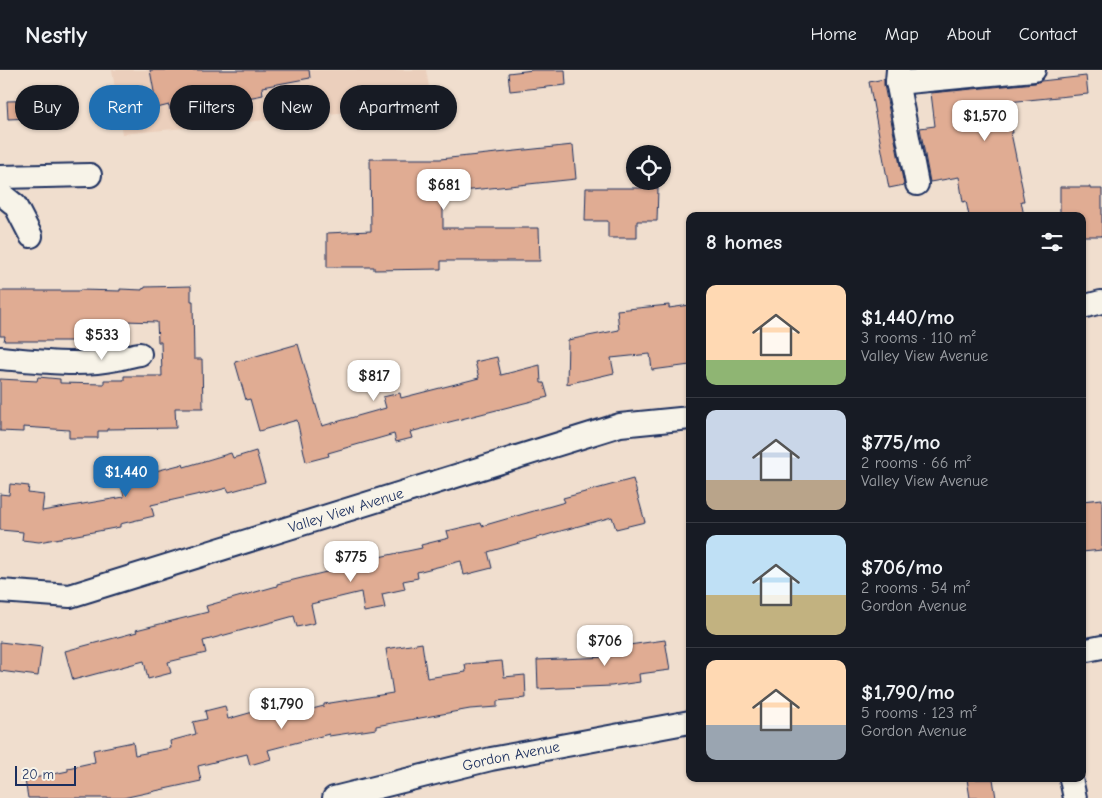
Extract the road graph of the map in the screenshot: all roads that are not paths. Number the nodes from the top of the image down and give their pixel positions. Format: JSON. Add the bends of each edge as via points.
{"nodes":[{"id":1,"x":1034,"y":70,"type":"edge"},
{"id":2,"x":897,"y":76,"type":"edge"},
{"id":3,"x":90,"y":175,"type":"dead end"},
{"id":4,"x":0,"y":176,"type":"edge"},
{"id":5,"x":917,"y":184,"type":"dead end"},
{"id":6,"x":0,"y":193,"type":"edge"},
{"id":7,"x":32,"y":236,"type":"dead end"},
{"id":8,"x":140,"y":354,"type":"dead end"},
{"id":9,"x":0,"y":358,"type":"edge"},
{"id":10,"x":686,"y":418,"type":"edge"},
{"id":11,"x":0,"y":591,"type":"edge"},
{"id":12,"x":1102,"y":647,"type":"edge"},
{"id":13,"x":1086,"y":650,"type":"edge"},
{"id":14,"x":686,"y":723,"type":"edge"},
{"id":15,"x":1072,"y":782,"type":"edge"},
{"id":16,"x":334,"y":798,"type":"edge"},
{"id":17,"x":1075,"y":798,"type":"edge"}],
"edges":[{"from":1,"to":2,"type":"street"},
{"from":2,"to":5,"type":"street"},
{"from":3,"to":4,"type":"street"},
{"from":6,"to":7,"type":"street","via":[[15,205]]},
{"from":8,"to":9,"type":"street","via":[[84,362]]},
{"from":10,"to":11,"type":"street","name":"Valley View Avenue","via":[[620,425],[70,596]]},
{"from":12,"to":13,"type":"street"},
{"from":14,"to":16,"type":"street","name":"Gordon Avenue","via":[[491,759]]},
{"from":15,"to":17,"type":"street"}]}
